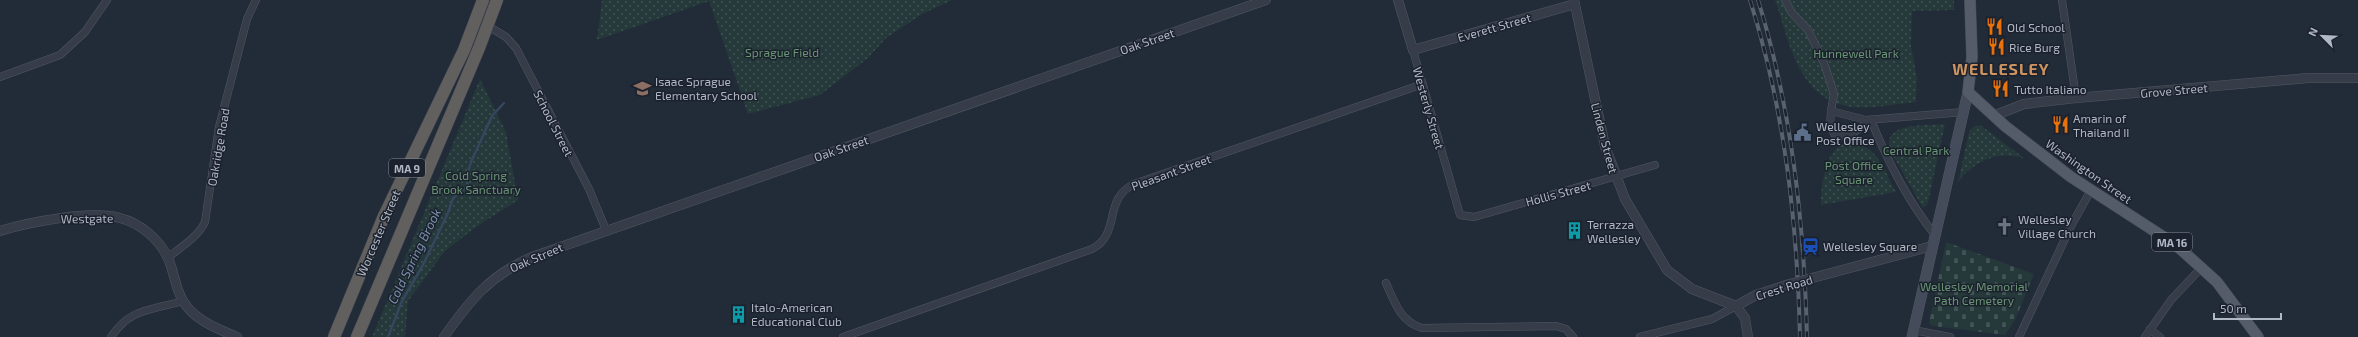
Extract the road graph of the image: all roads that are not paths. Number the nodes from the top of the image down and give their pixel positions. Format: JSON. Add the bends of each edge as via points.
{"nodes":[{"id":1,"x":107,"y":0,"type":"edge"},
{"id":2,"x":256,"y":0,"type":"edge"},
{"id":3,"x":483,"y":0,"type":"edge"},
{"id":4,"x":497,"y":0,"type":"edge"},
{"id":5,"x":1266,"y":0,"type":"edge"},
{"id":6,"x":1398,"y":0,"type":"edge"},
{"id":7,"x":1785,"y":0,"type":"edge"},
{"id":8,"x":1970,"y":0,"type":"edge"},
{"id":9,"x":2062,"y":0,"type":"edge"},
{"id":10,"x":1574,"y":2,"type":"edge"},
{"id":11,"x":488,"y":26,"type":"junction"},
{"id":12,"x":1413,"y":50,"type":"junction"},
{"id":13,"x":0,"y":77,"type":"edge"},
{"id":14,"x":2358,"y":78,"type":"edge"},
{"id":15,"x":1422,"y":84,"type":"junction"},
{"id":16,"x":1968,"y":92,"type":"junction"},
{"id":17,"x":2076,"y":98,"type":"junction"},
{"id":18,"x":1831,"y":111,"type":"junction"},
{"id":19,"x":1964,"y":112,"type":"junction"},
{"id":20,"x":1993,"y":116,"type":"junction"},
{"id":21,"x":1871,"y":120,"type":"junction"},
{"id":22,"x":1655,"y":165,"type":"dead end"},
{"id":23,"x":1615,"y":177,"type":"junction"},
{"id":24,"x":2091,"y":190,"type":"junction"},
{"id":25,"x":1460,"y":215,"type":"joint"},
{"id":26,"x":606,"y":230,"type":"junction"},
{"id":27,"x":0,"y":231,"type":"edge"},
{"id":28,"x":1935,"y":236,"type":"junction"},
{"id":29,"x":1932,"y":246,"type":"junction"},
{"id":30,"x":168,"y":258,"type":"junction"},
{"id":31,"x":2201,"y":268,"type":"junction"},
{"id":32,"x":1386,"y":283,"type":"dead end"},
{"id":33,"x":183,"y":301,"type":"junction"},
{"id":34,"x":1736,"y":306,"type":"junction"},
{"id":35,"x":345,"y":309,"type":"junction"},
{"id":36,"x":363,"y":322,"type":"junction"},
{"id":37,"x":2150,"y":329,"type":"junction"},
{"id":38,"x":1912,"y":334,"type":"edge"},
{"id":39,"x":111,"y":337,"type":"edge"},
{"id":40,"x":237,"y":337,"type":"edge"},
{"id":41,"x":334,"y":337,"type":"edge"},
{"id":42,"x":342,"y":337,"type":"edge"},
{"id":43,"x":357,"y":337,"type":"edge"},
{"id":44,"x":362,"y":337,"type":"edge"},
{"id":45,"x":444,"y":337,"type":"edge"},
{"id":46,"x":842,"y":337,"type":"edge"},
{"id":47,"x":1573,"y":337,"type":"edge"},
{"id":48,"x":1640,"y":337,"type":"edge"},
{"id":49,"x":1748,"y":337,"type":"edge"},
{"id":50,"x":1950,"y":337,"type":"edge"},
{"id":51,"x":2019,"y":337,"type":"edge"},
{"id":52,"x":2145,"y":337,"type":"edge"},
{"id":53,"x":2160,"y":337,"type":"edge"},
{"id":54,"x":2258,"y":337,"type":"edge"}],
"edges":[{"from":1,"to":13,"type":"street","via":[[85,32],[60,55]]},
{"from":2,"to":30,"type":"street","name":"Oakridge Road","via":[[247,19],[219,127],[204,222],[201,230],[189,242]]},
{"from":3,"to":35,"type":"highway","name":"Worcester Street","number":"MA 9","via":[[460,60],[389,206]]},
{"from":4,"to":11,"type":"highway","name":"Worcester Street","number":"MA 9"},
{"from":5,"to":26,"type":"street","name":"Oak Street"},
{"from":6,"to":12,"type":"street","name":"Westerly Street"},
{"from":7,"to":18,"type":"street","via":[[1792,13],[1808,30],[1824,63],[1834,94]]},
{"from":8,"to":16,"type":"main road","via":[[1972,57]]},
{"from":9,"to":17,"type":"street"},
{"from":10,"to":12,"type":"street","name":"Everett Street"},
{"from":10,"to":23,"type":"street","name":"Linden Street","via":[[1601,131]]},
{"from":11,"to":26,"type":"street","name":"School Street","via":[[503,34],[516,48],[589,189]]},
{"from":11,"to":36,"type":"highway","name":"Worcester Street","number":"MA 9"},
{"from":12,"to":15,"type":"street","name":"Westerly Street"},
{"from":14,"to":17,"type":"street","name":"Grove Street","via":[[2308,78]]},
{"from":15,"to":25,"type":"street","name":"Westerly Street"},
{"from":15,"to":46,"type":"street","name":"Pleasant Street","via":[[1134,184],[1122,191],[1117,198],[1108,234],[1097,247]]},
{"from":16,"to":19,"type":"main road"},
{"from":16,"to":20,"type":"main road","name":"Washington Street","number":"MA 16"},
{"from":17,"to":20,"type":"street","name":"Grove Street","via":[[2024,104]]},
{"from":18,"to":21,"type":"street","via":[[1857,119]]},
{"from":18,"to":21,"type":"street","via":[[1830,128],[1839,137],[1849,135]]},
{"from":19,"to":21,"type":"street"},
{"from":19,"to":28,"type":"main road"},
{"from":20,"to":24,"type":"main road","name":"Washington Street","number":"MA 16"},
{"from":21,"to":28,"type":"street","via":[[1886,155],[1918,213]]},
{"from":22,"to":23,"type":"street","name":"Hollis Street"},
{"from":23,"to":25,"type":"street","name":"Hollis Street","via":[[1474,216]]},
{"from":23,"to":34,"type":"street","name":"Linden Street","via":[[1637,221],[1670,273],[1692,290]]},
{"from":24,"to":31,"type":"main road","name":"Washington Street","number":"MA 16","via":[[2162,235]]},
{"from":24,"to":51,"type":"street"},
{"from":26,"to":45,"type":"street","name":"Oak Street","via":[[532,257],[504,271],[471,299]]},
{"from":27,"to":30,"type":"street","name":"Westgate","via":[[44,220],[99,216],[120,218],[152,236]]},
{"from":28,"to":29,"type":"main road"},
{"from":29,"to":34,"type":"street","name":"Crest Road","bridge":true,"via":[[1761,292]]},
{"from":29,"to":38,"type":"main road"},
{"from":30,"to":33,"type":"street","name":"Westgate"},
{"from":31,"to":37,"type":"street","via":[[2177,292]]},
{"from":31,"to":54,"type":"main road","name":"Washington Street","number":"MA 16","via":[[2217,282]]},
{"from":32,"to":47,"type":"street","via":[[1400,314],[1409,323],[1422,328],[1556,326],[1566,329]]},
{"from":33,"to":39,"type":"street","via":[[136,313],[126,318]]},
{"from":33,"to":40,"type":"street","name":"Westgate","via":[[197,317]]},
{"from":34,"to":48,"type":"street","name":"Crest Road","via":[[1712,319]]},
{"from":34,"to":49,"type":"street","via":[[1745,318]]},
{"from":35,"to":41,"type":"highway","name":"Worcester Street","number":"MA 9"},
{"from":35,"to":42,"type":"highway"},
{"from":36,"to":43,"type":"highway","name":"Worcester Street","number":"MA 9"},
{"from":36,"to":44,"type":"street"},
{"from":37,"to":52,"type":"street"},
{"from":37,"to":53,"type":"street"},
{"from":38,"to":50,"type":"street"}]}
